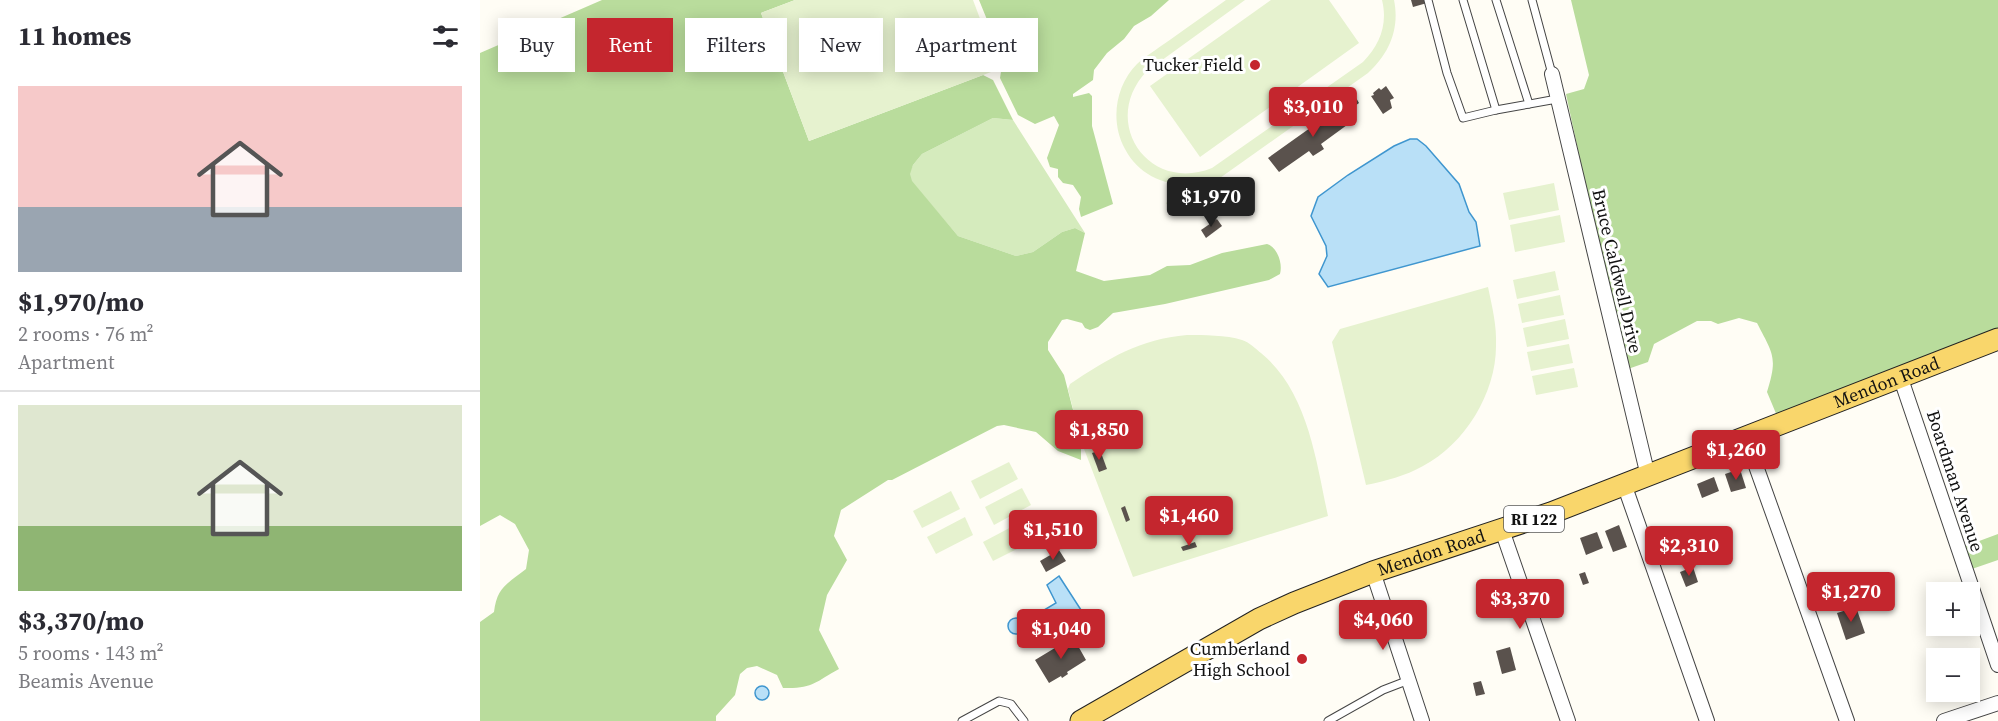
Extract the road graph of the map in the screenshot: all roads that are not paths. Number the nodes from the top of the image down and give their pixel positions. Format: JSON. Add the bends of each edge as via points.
{"nodes":[{"id":1,"x":1428,"y":0,"type":"edge"},
{"id":2,"x":1464,"y":0,"type":"edge"},
{"id":3,"x":1496,"y":0,"type":"edge"},
{"id":4,"x":1532,"y":0,"type":"edge"},
{"id":5,"x":1552,"y":74,"type":"joint"},
{"id":6,"x":1557,"y":99,"type":"junction"},
{"id":7,"x":1529,"y":104,"type":"junction"},
{"id":8,"x":1496,"y":110,"type":"junction"},
{"id":9,"x":1998,"y":339,"type":"edge"},
{"id":10,"x":1900,"y":376,"type":"junction"},
{"id":11,"x":1746,"y":438,"type":"junction"},
{"id":12,"x":1648,"y":476,"type":"junction"},
{"id":13,"x":1624,"y":484,"type":"junction"},
{"id":14,"x":1502,"y":530,"type":"junction"},
{"id":15,"x":1373,"y":572,"type":"junction"},
{"id":16,"x":1998,"y":666,"type":"edge"},
{"id":17,"x":1409,"y":680,"type":"junction"},
{"id":18,"x":1998,"y":703,"type":"edge"},
{"id":19,"x":962,"y":721,"type":"edge"},
{"id":20,"x":1024,"y":721,"type":"edge"},
{"id":21,"x":1081,"y":721,"type":"edge"},
{"id":22,"x":1328,"y":721,"type":"edge"},
{"id":23,"x":1422,"y":721,"type":"edge"},
{"id":24,"x":1568,"y":721,"type":"edge"},
{"id":25,"x":1707,"y":721,"type":"edge"},
{"id":26,"x":1847,"y":721,"type":"edge"},
{"id":27,"x":1944,"y":721,"type":"edge"}],
"edges":[{"from":1,"to":8,"type":"lane","via":[[1463,118]]},
{"from":2,"to":8,"type":"lane"},
{"from":3,"to":7,"type":"lane"},
{"from":4,"to":5,"type":"lane"},
{"from":5,"to":6,"type":"street","name":"Bruce Caldwell Drive"},
{"from":6,"to":7,"type":"lane"},
{"from":6,"to":12,"type":"street","name":"Bruce Caldwell Drive"},
{"from":7,"to":8,"type":"lane"},
{"from":9,"to":10,"type":"main road","name":"Mendon Road","number":"RI 122"},
{"from":10,"to":11,"type":"main road","name":"Mendon Road","number":"RI 122"},
{"from":10,"to":16,"type":"street","name":"Boardman Avenue"},
{"from":11,"to":12,"type":"main road","name":"Mendon Road","number":"RI 122"},
{"from":11,"to":26,"type":"street"},
{"from":12,"to":13,"type":"main road","name":"Mendon Road","number":"RI 122"},
{"from":13,"to":14,"type":"main road","name":"Mendon Road","number":"RI 122"},
{"from":13,"to":25,"type":"street"},
{"from":14,"to":15,"type":"main road","name":"Mendon Road","number":"RI 122"},
{"from":14,"to":24,"type":"street"},
{"from":15,"to":17,"type":"street"},
{"from":15,"to":21,"type":"main road","name":"Mendon Road","number":"RI 122","via":[[1259,619]]},
{"from":17,"to":22,"type":"lane"},
{"from":17,"to":23,"type":"street"},
{"from":18,"to":27,"type":"street"},
{"from":19,"to":20,"type":"lane","via":[[999,701],[1011,704]]}]}
